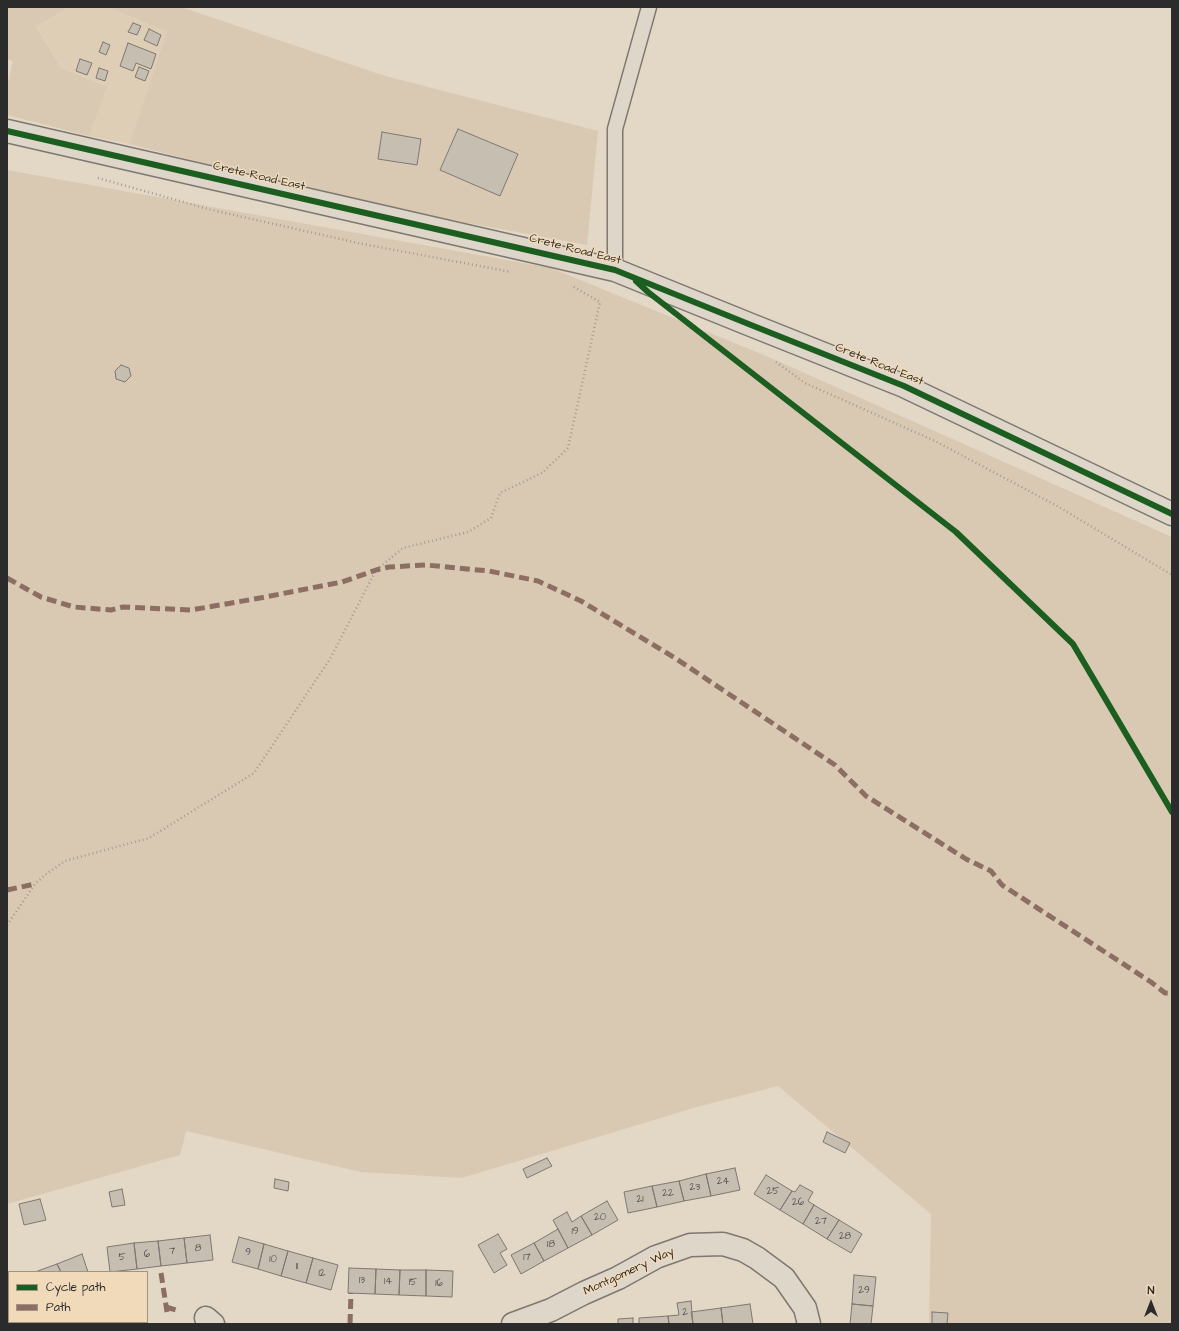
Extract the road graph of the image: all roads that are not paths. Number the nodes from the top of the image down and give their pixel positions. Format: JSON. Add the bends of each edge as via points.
{"nodes":[{"id":1,"x":649,"y":7,"type":"edge"},
{"id":2,"x":7,"y":131,"type":"edge"},
{"id":3,"x":615,"y":270,"type":"junction"},
{"id":4,"x":1172,"y":514,"type":"edge"},
{"id":5,"x":513,"y":1324,"type":"edge"},
{"id":6,"x":809,"y":1324,"type":"edge"}],
"edges":[{"from":1,"to":3,"type":"lane","via":[[615,129]]},
{"from":2,"to":3,"type":"street","name":"Crete Road East"},
{"from":3,"to":4,"type":"street","name":"Crete Road East","via":[[904,386]]},
{"from":5,"to":6,"type":"street","name":"Montgomery Way","via":[[551,1310],[656,1257],[690,1245],[723,1244],[743,1250],[784,1278],[805,1308]]}]}
